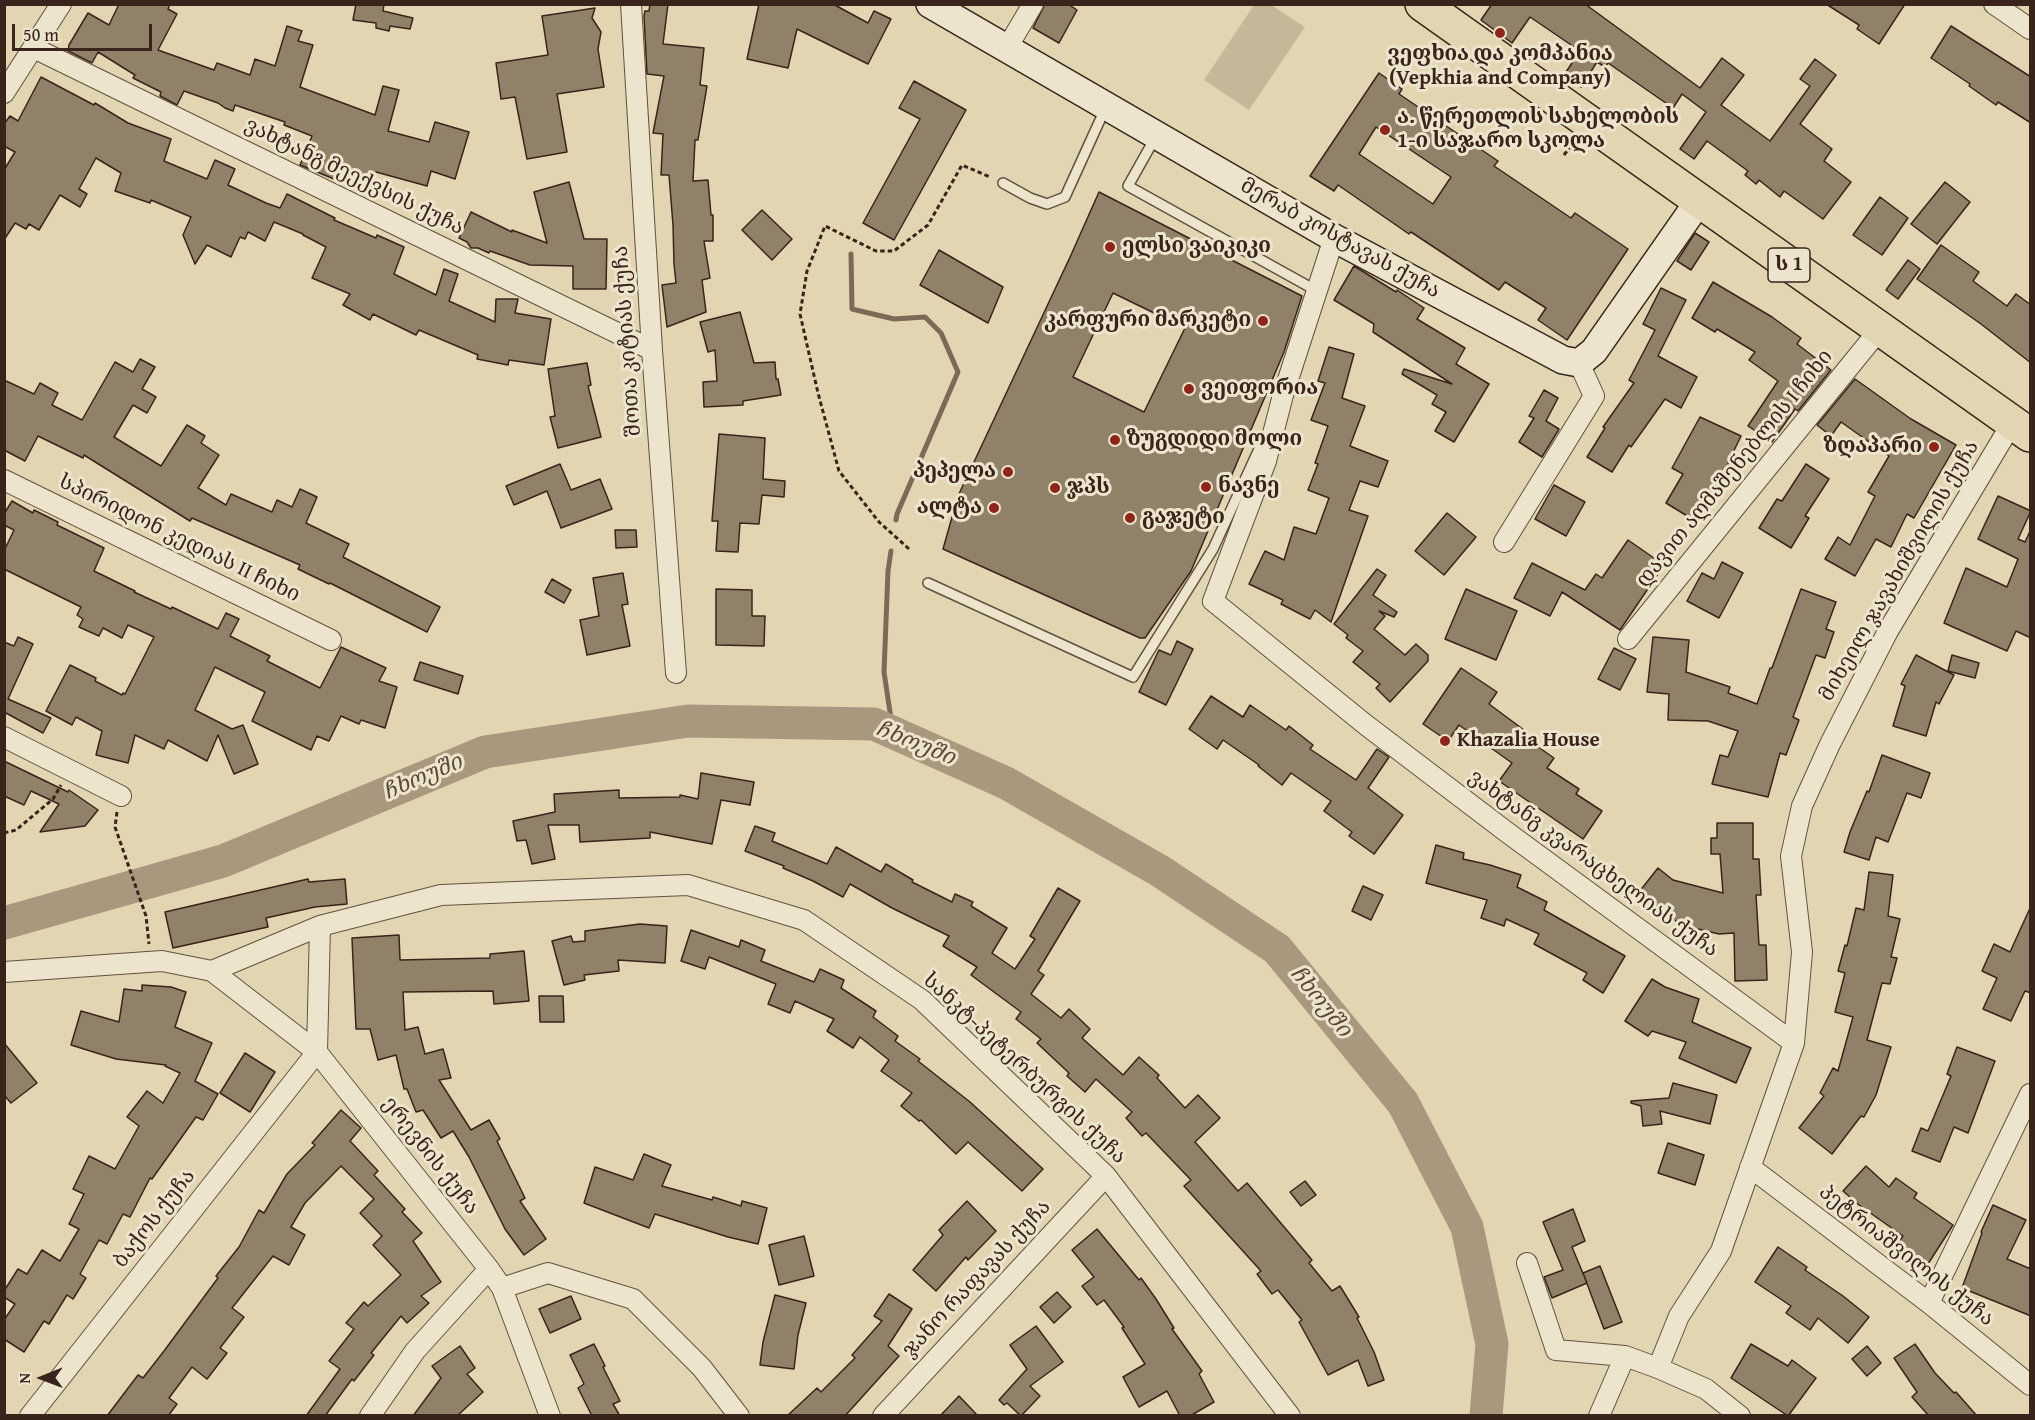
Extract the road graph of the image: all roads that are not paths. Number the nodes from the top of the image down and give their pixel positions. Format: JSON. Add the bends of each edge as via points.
{"nodes":[{"id":1,"x":62,"y":4,"type":"edge"},
{"id":2,"x":631,"y":4,"type":"edge"},
{"id":3,"x":1033,"y":4,"type":"edge"},
{"id":4,"x":1994,"y":4,"type":"edge"},
{"id":5,"x":941,"y":7,"type":"edge"},
{"id":6,"x":1438,"y":9,"type":"edge"},
{"id":7,"x":2031,"y":29,"type":"edge"},
{"id":8,"x":34,"y":48,"type":"junction"},
{"id":9,"x":1007,"y":48,"type":"junction"},
{"id":10,"x":4,"y":93,"type":"edge"},
{"id":11,"x":1106,"y":107,"type":"junction"},
{"id":12,"x":1156,"y":136,"type":"junction"},
{"id":13,"x":1003,"y":183,"type":"road end"},
{"id":14,"x":1699,"y":201,"type":"junction"},
{"id":15,"x":1334,"y":238,"type":"junction"},
{"id":16,"x":1317,"y":291,"type":"junction"},
{"id":17,"x":1880,"y":329,"type":"junction"},
{"id":18,"x":652,"y":350,"type":"junction"},
{"id":19,"x":1579,"y":363,"type":"junction"},
{"id":20,"x":1283,"y":395,"type":"junction"},
{"id":21,"x":2021,"y":429,"type":"edge"},
{"id":22,"x":4,"y":480,"type":"edge"},
{"id":23,"x":1504,"y":542,"type":"dead end"},
{"id":24,"x":928,"y":583,"type":"dead end"},
{"id":25,"x":1628,"y":639,"type":"dead end"},
{"id":26,"x":331,"y":640,"type":"dead end"},
{"id":27,"x":676,"y":674,"type":"dead end"},
{"id":28,"x":4,"y":737,"type":"edge"},
{"id":29,"x":121,"y":796,"type":"dead end"},
{"id":30,"x":320,"y":926,"type":"junction"},
{"id":31,"x":212,"y":971,"type":"junction"},
{"id":32,"x":4,"y":972,"type":"edge"},
{"id":33,"x":1794,"y":1043,"type":"junction"},
{"id":34,"x":317,"y":1052,"type":"junction"},
{"id":35,"x":2031,"y":1094,"type":"edge"},
{"id":36,"x":1750,"y":1167,"type":"junction"},
{"id":37,"x":1106,"y":1176,"type":"junction"},
{"id":38,"x":1527,"y":1263,"type":"dead end"},
{"id":39,"x":489,"y":1269,"type":"junction"},
{"id":40,"x":501,"y":1288,"type":"junction"},
{"id":41,"x":1929,"y":1303,"type":"junction"},
{"id":42,"x":1625,"y":1356,"type":"junction"},
{"id":43,"x":1659,"y":1368,"type":"junction"},
{"id":44,"x":2031,"y":1385,"type":"edge"},
{"id":45,"x":30,"y":1416,"type":"edge"},
{"id":46,"x":370,"y":1416,"type":"edge"},
{"id":47,"x":550,"y":1416,"type":"edge"},
{"id":48,"x":739,"y":1416,"type":"edge"},
{"id":49,"x":883,"y":1416,"type":"edge"},
{"id":50,"x":1290,"y":1416,"type":"edge"},
{"id":51,"x":1599,"y":1416,"type":"edge"},
{"id":52,"x":1740,"y":1416,"type":"edge"}],
"edges":[{"from":1,"to":8,"type":"street"},
{"from":2,"to":18,"type":"street","name":"შოთა კიტიას ქუჩა"},
{"from":3,"to":9,"type":"street"},
{"from":4,"to":7,"type":"street"},
{"from":5,"to":9,"type":"main road","name":"მერაბ კოსტავას ქუჩა"},
{"from":6,"to":14,"type":"highway","number":"ს 1"},
{"from":8,"to":10,"type":"street"},
{"from":8,"to":18,"type":"street","name":"ვახტანგ მეექვსის ქუჩა"},
{"from":9,"to":11,"type":"main road","name":"მერაბ კოსტავას ქუჩა"},
{"from":11,"to":12,"type":"main road","name":"მერაბ კოსტავას ქუჩა"},
{"from":11,"to":13,"type":"lane","via":[[1065,197],[1047,204]]},
{"from":12,"to":15,"type":"main road","name":"მერაბ კოსტავას ქუჩა"},
{"from":12,"to":16,"type":"lane","via":[[1128,186]]},
{"from":14,"to":17,"type":"highway","number":"ს 1"},
{"from":14,"to":19,"type":"main road","via":[[1594,351]]},
{"from":15,"to":16,"type":"street","name":"ვახტანგ კვარაცხელიას ქუჩა"},
{"from":15,"to":19,"type":"main road","name":"მერაბ კოსტავას ქუჩა","via":[[1563,360]]},
{"from":16,"to":20,"type":"street","name":"ვახტანგ კვარაცხელიას ქუჩა"},
{"from":17,"to":21,"type":"highway","number":"ს 1"},
{"from":17,"to":25,"type":"street","name":"დავით აღმაშენებლის I ჩიხი"},
{"from":18,"to":27,"type":"street","name":"შოთა კიტიას ქუჩა"},
{"from":19,"to":23,"type":"street","via":[[1594,396]]},
{"from":20,"to":24,"type":"lane","via":[[1213,549],[1133,677]]},
{"from":20,"to":33,"type":"street","name":"ვახტანგ კვარაცხელიას ქუჩა","via":[[1266,461],[1213,600],[1376,733]]},
{"from":21,"to":33,"type":"street","name":"მიხეილ ჯავახიშვილის ქუჩა","via":[[1888,631],[1802,806],[1791,856],[1802,952]]},
{"from":22,"to":26,"type":"street","name":"სპირიდონ კედიას II ჩიხი"},
{"from":28,"to":29,"type":"street"},
{"from":30,"to":31,"type":"street","name":"სანკტ-პეტერბურგის ქუჩა"},
{"from":30,"to":34,"type":"street"},
{"from":30,"to":37,"type":"street","name":"სანკტ-პეტერბურგის ქუჩა","via":[[441,895],[688,885],[804,920],[922,1000]]},
{"from":31,"to":32,"type":"street","via":[[162,961]]},
{"from":31,"to":34,"type":"street","name":"ერევნის ქუჩა"},
{"from":33,"to":36,"type":"street","name":"მიხეილ ჯავახიშვილის ქუჩა"},
{"from":34,"to":39,"type":"street","name":"ერევნის ქუჩა"},
{"from":34,"to":45,"type":"street","name":"ბაქოს ქუჩა"},
{"from":35,"to":41,"type":"street"},
{"from":36,"to":41,"type":"street","name":"პეტრიაშვილის ქუჩა"},
{"from":36,"to":43,"type":"street","name":"მიხეილ ჯავახიშვილის ქუჩა","via":[[1721,1251],[1679,1316]]},
{"from":37,"to":49,"type":"street","name":"ჯანო რაფავას ქუჩა"},
{"from":37,"to":50,"type":"street","name":"სანკტ-პეტერბურგის ქუჩა"},
{"from":38,"to":42,"type":"street","via":[[1556,1350]]},
{"from":39,"to":40,"type":"street","name":"ერევნის ქუჩა"},
{"from":39,"to":46,"type":"street","via":[[415,1351]]},
{"from":40,"to":47,"type":"street","name":"ერევნის ქუჩა"},
{"from":40,"to":48,"type":"street","via":[[548,1273],[633,1299],[702,1368]]},
{"from":41,"to":44,"type":"street","name":"პეტრიაშვილის ქუჩა"},
{"from":42,"to":43,"type":"street"},
{"from":42,"to":51,"type":"street"},
{"from":43,"to":52,"type":"street","via":[[1706,1389]]}]}
